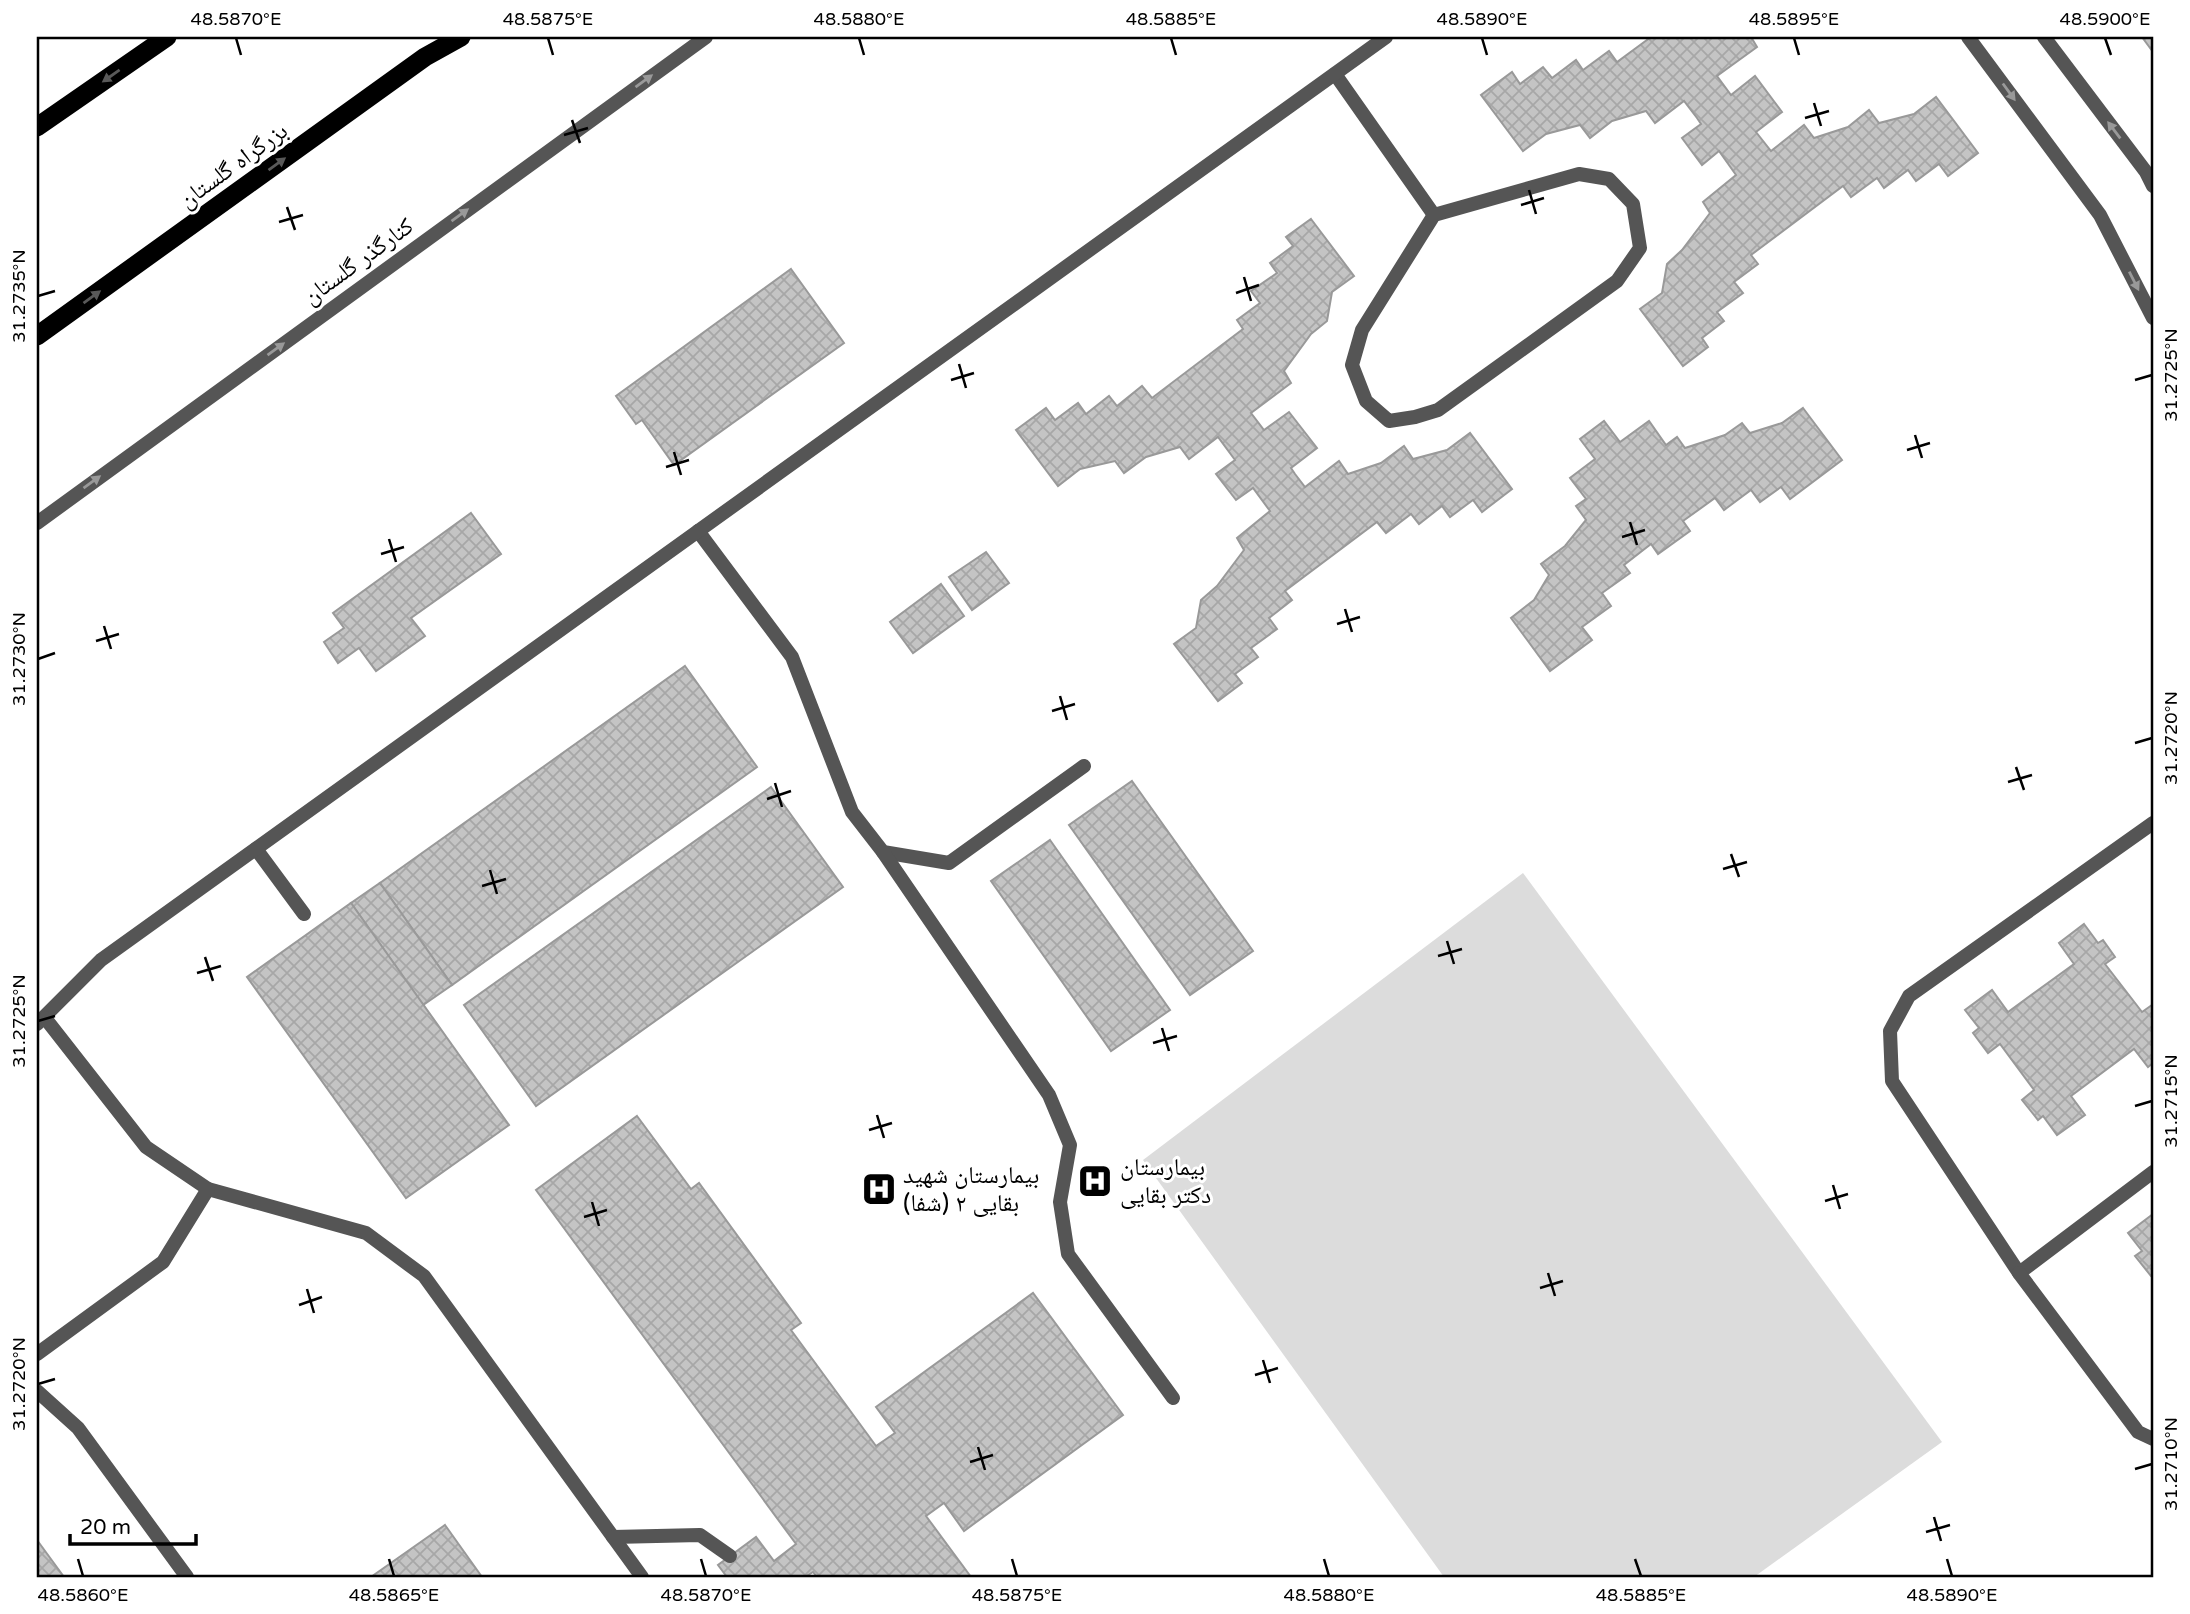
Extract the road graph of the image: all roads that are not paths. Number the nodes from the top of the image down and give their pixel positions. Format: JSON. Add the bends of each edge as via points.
{"nodes":[{"id":1,"x":167,"y":37,"type":"edge"},
{"id":2,"x":461,"y":37,"type":"edge"},
{"id":3,"x":706,"y":37,"type":"edge"},
{"id":4,"x":1386,"y":37,"type":"edge"},
{"id":5,"x":1968,"y":37,"type":"edge"},
{"id":6,"x":2044,"y":37,"type":"edge"},
{"id":7,"x":1335,"y":74,"type":"junction"},
{"id":8,"x":37,"y":127,"type":"edge"},
{"id":9,"x":2153,"y":186,"type":"edge"},
{"id":10,"x":1434,"y":215,"type":"junction"},
{"id":11,"x":2153,"y":318,"type":"edge"},
{"id":12,"x":37,"y":336,"type":"edge"},
{"id":13,"x":37,"y":523,"type":"edge"},
{"id":14,"x":698,"y":531,"type":"junction"},
{"id":15,"x":1084,"y":766,"type":"dead end"},
{"id":16,"x":2153,"y":823,"type":"edge"},
{"id":17,"x":256,"y":849,"type":"junction"},
{"id":18,"x":883,"y":852,"type":"junction"},
{"id":19,"x":304,"y":914,"type":"dead end"},
{"id":20,"x":41,"y":1021,"type":"edge"},
{"id":21,"x":2153,"y":1172,"type":"edge"},
{"id":22,"x":208,"y":1189,"type":"junction"},
{"id":23,"x":2019,"y":1273,"type":"junction"},
{"id":24,"x":37,"y":1354,"type":"edge"},
{"id":25,"x":37,"y":1391,"type":"edge"},
{"id":26,"x":1173,"y":1398,"type":"dead end"},
{"id":27,"x":2153,"y":1439,"type":"edge"},
{"id":28,"x":613,"y":1537,"type":"junction"},
{"id":29,"x":730,"y":1556,"type":"dead end"},
{"id":30,"x":187,"y":1577,"type":"edge"},
{"id":31,"x":642,"y":1577,"type":"edge"}],
"edges":[{"from":1,"to":8,"type":"highway","one_way":true},
{"from":12,"to":2,"type":"highway","name":"بزرگراه گلستان","one_way":true,"via":[[425,57]]},
{"from":13,"to":3,"type":"street","name":"کنارگذر گلستان","one_way":true},
{"from":4,"to":7,"type":"street"},
{"from":5,"to":11,"type":"street","one_way":true,"via":[[2100,215]]},
{"from":9,"to":6,"type":"street","one_way":true},
{"from":7,"to":10,"type":"street"},
{"from":7,"to":14,"type":"street"},
{"from":10,"to":10,"type":"street","via":[[1362,330],[1352,365],[1366,401],[1389,421],[1438,410],[1617,281],[1640,248],[1633,204],[1609,179],[1578,174]]},
{"from":14,"to":17,"type":"street"},
{"from":14,"to":18,"type":"street","via":[[792,657],[852,812]]},
{"from":15,"to":18,"type":"street","via":[[949,863]]},
{"from":16,"to":23,"type":"street","via":[[1909,996],[1890,1031],[1892,1081]]},
{"from":17,"to":19,"type":"street"},
{"from":17,"to":20,"type":"street","via":[[101,960]]},
{"from":18,"to":26,"type":"street","via":[[1049,1095],[1070,1145],[1060,1202],[1068,1254]]},
{"from":20,"to":22,"type":"street","via":[[146,1147]]},
{"from":21,"to":23,"type":"street"},
{"from":22,"to":24,"type":"street","via":[[163,1262]]},
{"from":22,"to":28,"type":"street","via":[[366,1233],[424,1276]]},
{"from":23,"to":27,"type":"street","via":[[2138,1432]]},
{"from":25,"to":30,"type":"street","via":[[78,1429]]},
{"from":28,"to":29,"type":"street","via":[[700,1535]]},
{"from":28,"to":31,"type":"street"}]}
